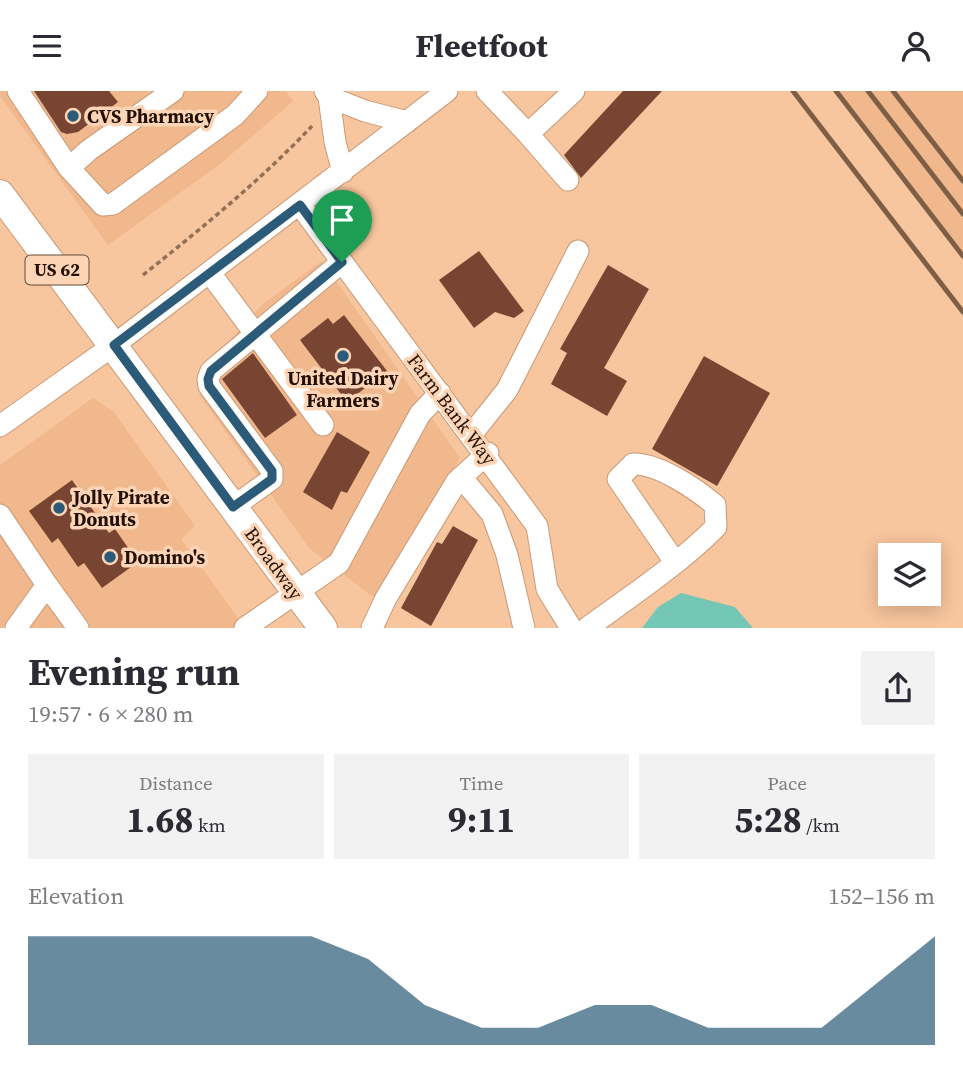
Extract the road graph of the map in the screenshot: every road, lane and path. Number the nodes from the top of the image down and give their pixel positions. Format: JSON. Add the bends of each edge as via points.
{"nodes":[{"id":1,"x":18,"y":91,"type":"edge"},
{"id":2,"x":173,"y":91,"type":"edge"},
{"id":3,"x":257,"y":91,"type":"edge"},
{"id":4,"x":447,"y":91,"type":"edge"},
{"id":5,"x":486,"y":91,"type":"edge"},
{"id":6,"x":574,"y":91,"type":"edge"},
{"id":7,"x":328,"y":98,"type":"edge"},
{"id":8,"x":407,"y":122,"type":"junction"},
{"id":9,"x":528,"y":134,"type":"junction"},
{"id":10,"x":69,"y":168,"type":"junction"},
{"id":11,"x":343,"y":172,"type":"junction"},
{"id":12,"x":568,"y":180,"type":"dead end"},
{"id":13,"x":300,"y":205,"type":"junction"},
{"id":14,"x":4,"y":207,"type":"edge"},
{"id":15,"x":578,"y":251,"type":"dead end"},
{"id":16,"x":342,"y":262,"type":"junction"},
{"id":17,"x":210,"y":273,"type":"junction"},
{"id":18,"x":143,"y":275,"type":"dead end"},
{"id":19,"x":257,"y":333,"type":"junction"},
{"id":20,"x":114,"y":345,"type":"junction"},
{"id":21,"x":440,"y":393,"type":"junction"},
{"id":22,"x":323,"y":425,"type":"dead end"},
{"id":23,"x":0,"y":426,"type":"edge"},
{"id":24,"x":471,"y":435,"type":"junction"},
{"id":25,"x":487,"y":454,"type":"junction"},
{"id":26,"x":461,"y":477,"type":"junction"},
{"id":27,"x":233,"y":507,"type":"junction"},
{"id":28,"x":0,"y":515,"type":"edge"},
{"id":29,"x":675,"y":562,"type":"junction"},
{"id":30,"x":47,"y":585,"type":"junction"},
{"id":31,"x":296,"y":591,"type":"junction"},
{"id":32,"x":22,"y":620,"type":"edge"},
{"id":33,"x":78,"y":628,"type":"edge"},
{"id":34,"x":245,"y":628,"type":"edge"},
{"id":35,"x":323,"y":628,"type":"edge"},
{"id":36,"x":372,"y":628,"type":"edge"},
{"id":37,"x":524,"y":628,"type":"edge"},
{"id":38,"x":571,"y":628,"type":"edge"},
{"id":39,"x":587,"y":628,"type":"edge"}],
"edges":[{"from":1,"to":10,"type":"street"},
{"from":2,"to":10,"type":"street"},
{"from":3,"to":10,"type":"street","via":[[235,115],[113,204],[103,205]]},
{"from":4,"to":8,"type":"street"},
{"from":5,"to":9,"type":"street"},
{"from":6,"to":9,"type":"street"},
{"from":7,"to":8,"type":"street"},
{"from":7,"to":11,"type":"street"},
{"from":7,"to":18,"type":"path","via":[[291,148]]},
{"from":8,"to":11,"type":"street"},
{"from":9,"to":12,"type":"street"},
{"from":11,"to":13,"type":"street"},
{"from":13,"to":16,"type":"street","name":"Farm Bank Way"},
{"from":13,"to":17,"type":"street"},
{"from":14,"to":20,"type":"main road","name":"Broadway","number":"US 62"},
{"from":15,"to":24,"type":"street","via":[[507,390]]},
{"from":16,"to":19,"type":"street"},
{"from":16,"to":21,"type":"street","name":"Farm Bank Way"},
{"from":17,"to":19,"type":"street"},
{"from":17,"to":20,"type":"street"},
{"from":19,"to":22,"type":"street"},
{"from":19,"to":27,"type":"street","via":[[211,371],[208,379],[272,471],[272,479]]},
{"from":20,"to":23,"type":"street"},
{"from":20,"to":27,"type":"main road","name":"Broadway","number":"US 62"},
{"from":21,"to":24,"type":"street","name":"Farm Bank Way"},
{"from":21,"to":31,"type":"street","via":[[419,414],[339,563]]},
{"from":24,"to":25,"type":"street","name":"Farm Bank Way"},
{"from":25,"to":26,"type":"street"},
{"from":25,"to":38,"type":"street","name":"Farm Bank Way","via":[[537,526],[547,589]]},
{"from":26,"to":36,"type":"street"},
{"from":26,"to":37,"type":"street","via":[[492,514]]},
{"from":27,"to":31,"type":"main road","name":"Broadway","number":"US 62"},
{"from":28,"to":30,"type":"street"},
{"from":29,"to":29,"type":"street","via":[[716,527],[715,505],[647,463],[633,464],[618,479]]},
{"from":29,"to":39,"type":"street"},
{"from":30,"to":32,"type":"street"},
{"from":30,"to":33,"type":"street"},
{"from":31,"to":34,"type":"street"},
{"from":31,"to":35,"type":"main road","name":"Broadway","number":"US 62"}]}
